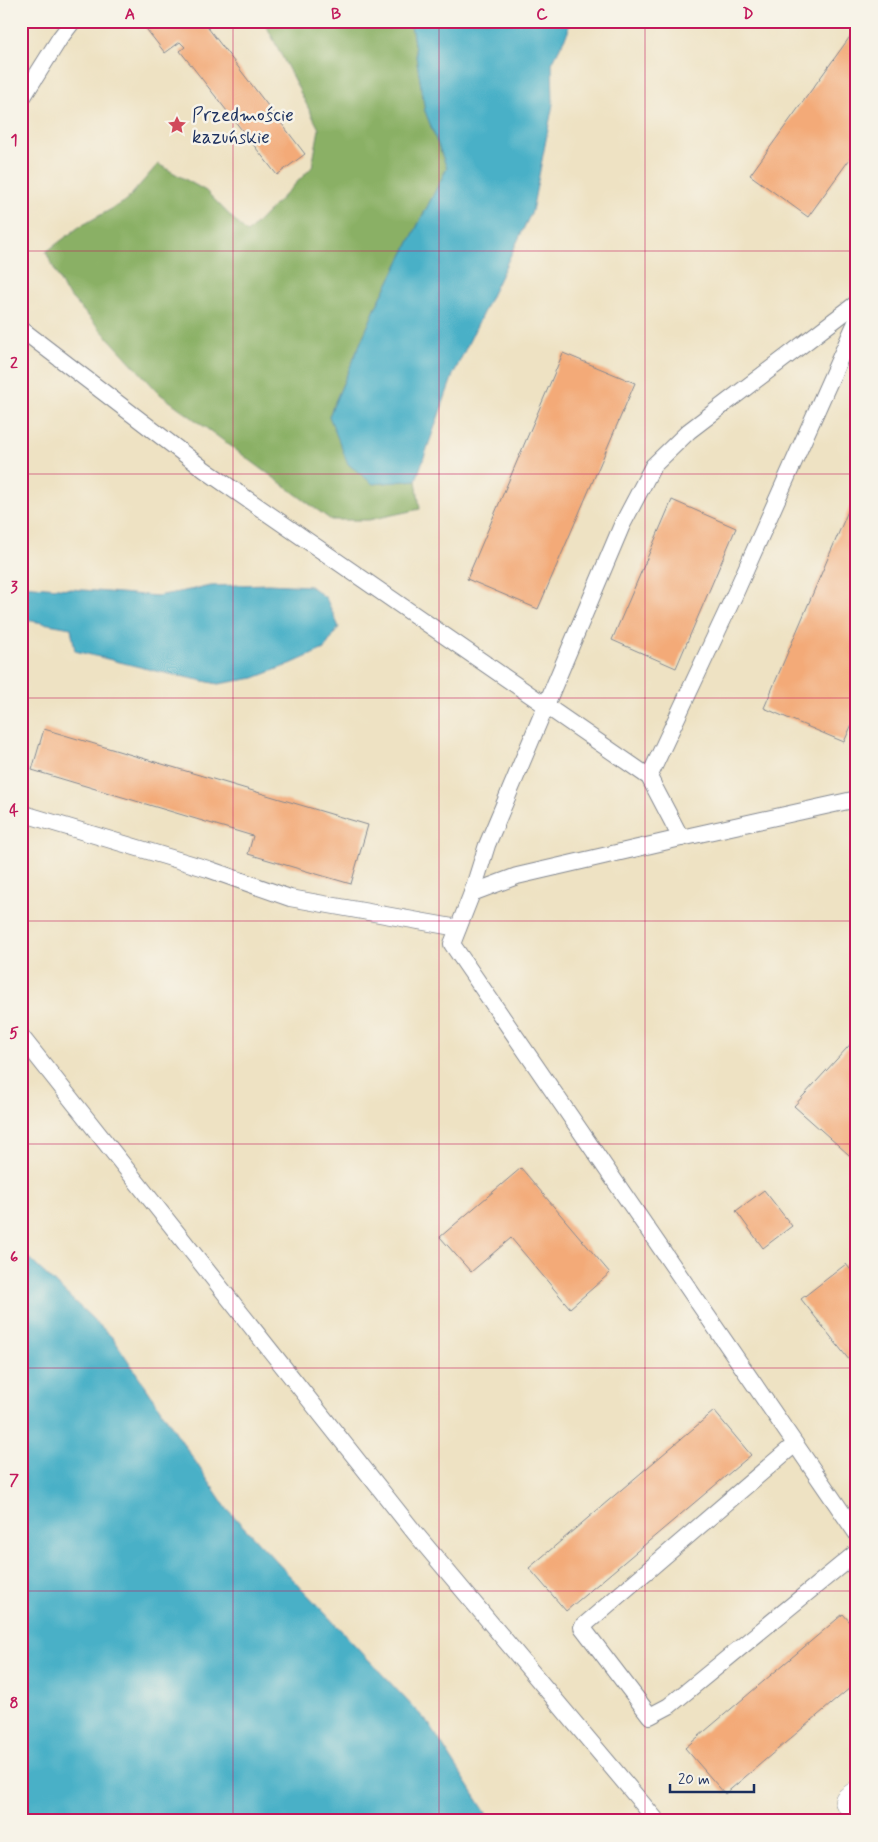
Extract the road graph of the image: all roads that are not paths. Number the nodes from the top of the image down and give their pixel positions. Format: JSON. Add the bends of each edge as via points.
{"nodes":[{"id":1,"x":73,"y":21,"type":"edge"},
{"id":2,"x":21,"y":100,"type":"edge"},
{"id":3,"x":857,"y":303,"type":"edge"},
{"id":4,"x":857,"y":320,"type":"edge"},
{"id":5,"x":21,"y":329,"type":"edge"},
{"id":6,"x":546,"y":706,"type":"junction"},
{"id":7,"x":649,"y":777,"type":"junction"},
{"id":8,"x":857,"y":799,"type":"edge"},
{"id":9,"x":21,"y":813,"type":"edge"},
{"id":10,"x":681,"y":838,"type":"junction"},
{"id":11,"x":472,"y":893,"type":"junction"},
{"id":12,"x":458,"y":928,"type":"junction"},
{"id":13,"x":21,"y":1036,"type":"edge"},
{"id":14,"x":795,"y":1444,"type":"junction"},
{"id":15,"x":857,"y":1534,"type":"edge"},
{"id":16,"x":857,"y":1552,"type":"edge"},
{"id":17,"x":658,"y":1821,"type":"edge"}],
"edges":[{"from":1,"to":2,"type":"lane"},
{"from":3,"to":6,"type":"lane","via":[[689,431],[653,466],[622,525]]},
{"from":4,"to":7,"type":"lane"},
{"from":5,"to":6,"type":"lane","via":[[205,470]]},
{"from":6,"to":7,"type":"lane"},
{"from":6,"to":11,"type":"lane","via":[[487,845]]},
{"from":7,"to":10,"type":"lane"},
{"from":8,"to":10,"type":"lane"},
{"from":9,"to":12,"type":"lane","via":[[208,869],[290,898]]},
{"from":10,"to":11,"type":"lane","via":[[518,876]]},
{"from":11,"to":12,"type":"lane"},
{"from":12,"to":14,"type":"lane","via":[[452,944]]},
{"from":13,"to":17,"type":"lane","via":[[416,1534]]},
{"from":14,"to":15,"type":"lane"},
{"from":14,"to":16,"type":"lane","via":[[582,1627],[650,1716],[669,1706]]}]}
